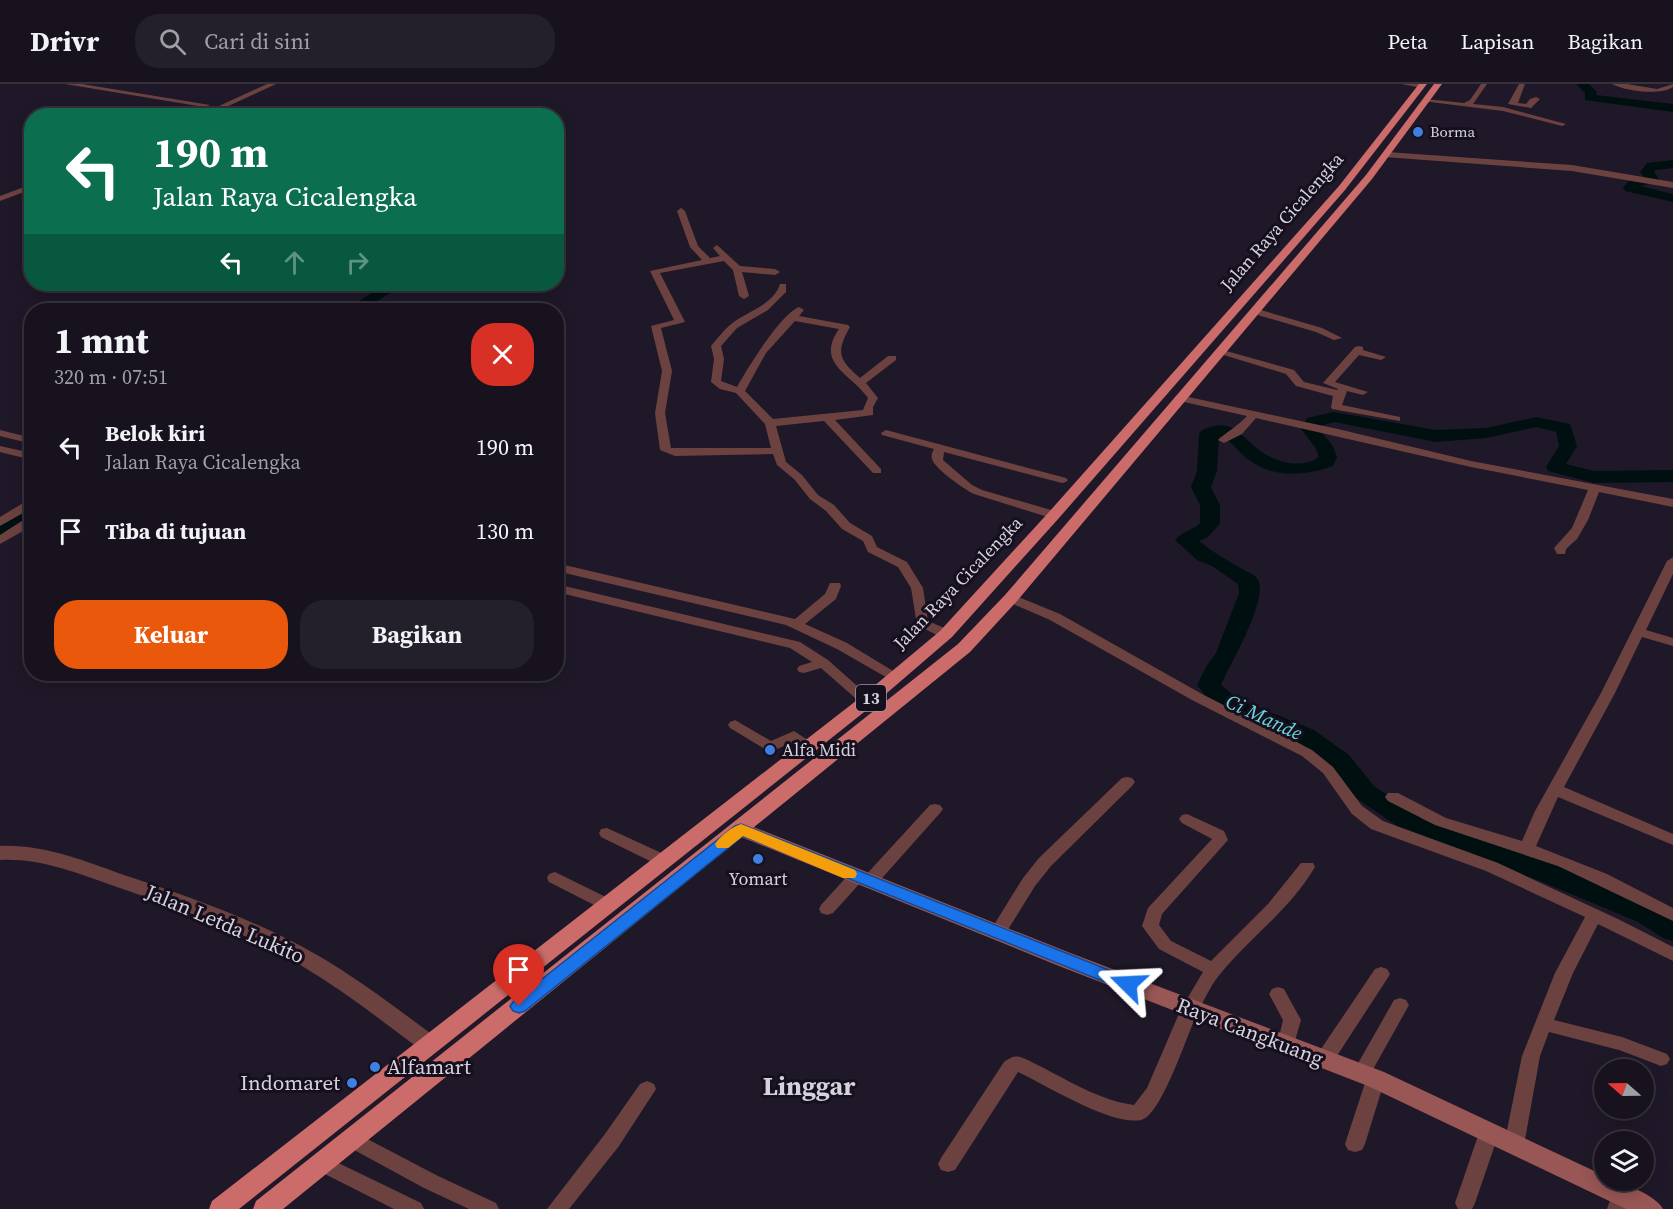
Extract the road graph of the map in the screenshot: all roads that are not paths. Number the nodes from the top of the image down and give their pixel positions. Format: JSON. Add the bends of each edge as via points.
{"nodes":[{"id":1,"x":68,"y":84,"type":"edge"},
{"id":2,"x":255,"y":84,"type":"edge"},
{"id":3,"x":273,"y":84,"type":"edge"},
{"id":4,"x":1484,"y":84,"type":"edge"},
{"id":5,"x":1522,"y":84,"type":"edge"},
{"id":6,"x":1615,"y":84,"type":"edge"},
{"id":7,"x":1629,"y":87,"type":"junction"},
{"id":8,"x":1671,"y":87,"type":"edge"},
{"id":9,"x":1424,"y":89,"type":"edge"},
{"id":10,"x":1620,"y":94,"type":"dead end"},
{"id":11,"x":1536,"y":99,"type":"dead end"},
{"id":12,"x":1471,"y":101,"type":"junction"},
{"id":13,"x":1514,"y":104,"type":"junction"},
{"id":14,"x":206,"y":105,"type":"junction"},
{"id":15,"x":199,"y":108,"type":"edge"},
{"id":16,"x":218,"y":108,"type":"edge"},
{"id":17,"x":1562,"y":124,"type":"dead end"},
{"id":18,"x":1387,"y":155,"type":"junction"},
{"id":19,"x":24,"y":180,"type":"edge"},
{"id":20,"x":1673,"y":185,"type":"edge"},
{"id":21,"x":24,"y":189,"type":"edge"},
{"id":22,"x":0,"y":191,"type":"edge"},
{"id":23,"x":0,"y":199,"type":"edge"},
{"id":24,"x":681,"y":211,"type":"dead end"},
{"id":25,"x":717,"y":248,"type":"dead end"},
{"id":26,"x":725,"y":258,"type":"junction"},
{"id":27,"x":708,"y":261,"type":"junction"},
{"id":28,"x":737,"y":269,"type":"junction"},
{"id":29,"x":775,"y":272,"type":"dead end"},
{"id":30,"x":783,"y":286,"type":"dead end"},
{"id":31,"x":744,"y":296,"type":"dead end"},
{"id":32,"x":1254,"y":311,"type":"junction"},
{"id":33,"x":1337,"y":338,"type":"dead end"},
{"id":34,"x":1219,"y":352,"type":"junction"},
{"id":35,"x":1381,"y":357,"type":"dead end"},
{"id":36,"x":892,"y":358,"type":"dead end"},
{"id":37,"x":859,"y":383,"type":"junction"},
{"id":38,"x":740,"y":391,"type":"junction"},
{"id":39,"x":1342,"y":391,"type":"junction"},
{"id":40,"x":1363,"y":392,"type":"dead end"},
{"id":41,"x":1179,"y":398,"type":"junction"},
{"id":42,"x":1254,"y":414,"type":"junction"},
{"id":43,"x":827,"y":418,"type":"junction"},
{"id":44,"x":1396,"y":419,"type":"dead end"},
{"id":45,"x":770,"y":423,"type":"junction"},
{"id":46,"x":0,"y":433,"type":"edge"},
{"id":47,"x":885,"y":433,"type":"dead end"},
{"id":48,"x":1230,"y":437,"type":"dead end"},
{"id":49,"x":24,"y":439,"type":"edge"},
{"id":50,"x":940,"y":447,"type":"junction"},
{"id":51,"x":0,"y":449,"type":"edge"},
{"id":52,"x":777,"y":451,"type":"junction"},
{"id":53,"x":24,"y":455,"type":"edge"},
{"id":54,"x":877,"y":471,"type":"dead end"},
{"id":55,"x":1062,"y":480,"type":"dead end"},
{"id":56,"x":1595,"y":487,"type":"junction"},
{"id":57,"x":1673,"y":503,"type":"edge"},
{"id":58,"x":24,"y":508,"type":"edge"},
{"id":59,"x":1054,"y":515,"type":"junction"},
{"id":60,"x":0,"y":522,"type":"edge"},
{"id":61,"x":24,"y":525,"type":"edge"},
{"id":62,"x":0,"y":540,"type":"edge"},
{"id":63,"x":1561,"y":550,"type":"dead end"},
{"id":64,"x":1673,"y":561,"type":"edge"},
{"id":65,"x":564,"y":569,"type":"edge"},
{"id":66,"x":835,"y":586,"type":"dead end"},
{"id":67,"x":564,"y":590,"type":"edge"},
{"id":68,"x":1011,"y":598,"type":"junction"},
{"id":69,"x":796,"y":625,"type":"junction"},
{"id":70,"x":1638,"y":632,"type":"junction"},
{"id":71,"x":946,"y":634,"type":"junction"},
{"id":72,"x":1673,"y":642,"type":"edge"},
{"id":73,"x":823,"y":663,"type":"junction"},
{"id":74,"x":804,"y":669,"type":"dead end"},
{"id":75,"x":896,"y":677,"type":"junction"},
{"id":76,"x":867,"y":701,"type":"junction"},
{"id":77,"x":735,"y":725,"type":"dead end"},
{"id":78,"x":810,"y":746,"type":"junction"},
{"id":79,"x":1126,"y":782,"type":"dead end"},
{"id":80,"x":1556,"y":790,"type":"junction"},
{"id":81,"x":1393,"y":797,"type":"dead end"},
{"id":82,"x":935,"y":808,"type":"dead end"},
{"id":83,"x":1186,"y":819,"type":"dead end"},
{"id":84,"x":741,"y":829,"type":"junction"},
{"id":85,"x":607,"y":833,"type":"dead end"},
{"id":86,"x":1673,"y":840,"type":"edge"},
{"id":87,"x":1527,"y":849,"type":"junction"},
{"id":88,"x":0,"y":853,"type":"edge"},
{"id":89,"x":662,"y":860,"type":"junction"},
{"id":90,"x":1307,"y":867,"type":"dead end"},
{"id":91,"x":555,"y":878,"type":"dead end"},
{"id":92,"x":863,"y":879,"type":"junction"},
{"id":93,"x":606,"y":904,"type":"junction"},
{"id":94,"x":828,"y":909,"type":"dead end"},
{"id":95,"x":1673,"y":915,"type":"edge"},
{"id":96,"x":1594,"y":916,"type":"junction"},
{"id":97,"x":999,"y":932,"type":"junction"},
{"id":98,"x":1673,"y":955,"type":"edge"},
{"id":99,"x":1213,"y":970,"type":"junction"},
{"id":100,"x":1381,"y":974,"type":"dead end"},
{"id":101,"x":1278,"y":994,"type":"dead end"},
{"id":102,"x":1400,"y":1005,"type":"dead end"},
{"id":103,"x":1190,"y":1009,"type":"junction"},
{"id":104,"x":1544,"y":1024,"type":"junction"},
{"id":105,"x":429,"y":1044,"type":"junction"},
{"id":106,"x":1286,"y":1046,"type":"junction"},
{"id":107,"x":1661,"y":1059,"type":"dead end"},
{"id":108,"x":1324,"y":1060,"type":"junction"},
{"id":109,"x":1369,"y":1077,"type":"junction"},
{"id":110,"x":647,"y":1089,"type":"dead end"},
{"id":111,"x":1489,"y":1133,"type":"junction"},
{"id":112,"x":352,"y":1139,"type":"junction"},
{"id":113,"x":1355,"y":1144,"type":"dead end"},
{"id":114,"x":1514,"y":1145,"type":"junction"},
{"id":115,"x":322,"y":1163,"type":"junction"},
{"id":116,"x":948,"y":1164,"type":"dead end"},
{"id":117,"x":1619,"y":1201,"type":"edge"},
{"id":118,"x":1465,"y":1203,"type":"dead end"},
{"id":119,"x":221,"y":1209,"type":"edge"},
{"id":120,"x":265,"y":1209,"type":"edge"},
{"id":121,"x":414,"y":1209,"type":"edge"},
{"id":122,"x":489,"y":1209,"type":"edge"},
{"id":123,"x":557,"y":1209,"type":"edge"},
{"id":124,"x":1651,"y":1209,"type":"edge"}],
"edges":[{"from":1,"to":14,"type":"street"},
{"from":2,"to":14,"type":"street"},
{"from":3,"to":16,"type":"street"},
{"from":4,"to":12,"type":"street"},
{"from":5,"to":13,"type":"street"},
{"from":6,"to":7,"type":"street"},
{"from":7,"to":8,"type":"street","via":[[1657,91]]},
{"from":7,"to":10,"type":"street"},
{"from":9,"to":12,"type":"street"},
{"from":9,"to":18,"type":"highway","name":"Jalan Raya Cicalengka","number":"13"},
{"from":9,"to":59,"type":"highway","name":"Jalan Raya Cicalengka","number":"13","via":[[1342,188]]},
{"from":11,"to":13,"type":"street","via":[[1528,106]]},
{"from":12,"to":13,"type":"street"},
{"from":12,"to":17,"type":"street"},
{"from":14,"to":15,"type":"street"},
{"from":18,"to":20,"type":"street","via":[[1556,167]]},
{"from":18,"to":32,"type":"highway","name":"Jalan Raya Cicalengka","number":"13"},
{"from":19,"to":22,"type":"street"},
{"from":21,"to":23,"type":"street"},
{"from":24,"to":27,"type":"street","via":[[691,241]]},
{"from":25,"to":26,"type":"street"},
{"from":26,"to":27,"type":"street"},
{"from":26,"to":28,"type":"street"},
{"from":27,"to":52,"type":"street","via":[[655,271],[680,322],[656,327],[667,371],[660,413],[666,450]]},
{"from":28,"to":29,"type":"street"},
{"from":28,"to":31,"type":"street"},
{"from":30,"to":38,"type":"street","via":[[768,306],[734,326],[716,346],[716,382]]},
{"from":32,"to":33,"type":"street"},
{"from":32,"to":34,"type":"highway","name":"Jalan Raya Cicalengka","number":"13"},
{"from":34,"to":39,"type":"street","via":[[1290,372],[1300,384]]},
{"from":34,"to":41,"type":"highway","name":"Jalan Raya Cicalengka","number":"13"},
{"from":35,"to":39,"type":"street","via":[[1358,350],[1328,381]]},
{"from":36,"to":37,"type":"street"},
{"from":37,"to":38,"type":"street","via":[[835,352],[845,327],[795,314],[762,352]]},
{"from":37,"to":43,"type":"street","via":[[873,396],[869,413]]},
{"from":38,"to":45,"type":"street"},
{"from":39,"to":40,"type":"street"},
{"from":39,"to":44,"type":"street","via":[[1336,406]]},
{"from":41,"to":42,"type":"street"},
{"from":41,"to":68,"type":"highway","name":"Jalan Raya Cicalengka","number":"13"},
{"from":42,"to":48,"type":"street"},
{"from":42,"to":56,"type":"street","via":[[1471,464]]},
{"from":43,"to":45,"type":"street"},
{"from":43,"to":54,"type":"street"},
{"from":45,"to":52,"type":"street"},
{"from":46,"to":49,"type":"street"},
{"from":47,"to":50,"type":"street"},
{"from":50,"to":55,"type":"street"},
{"from":50,"to":59,"type":"street","via":[[936,459],[968,488]]},
{"from":51,"to":53,"type":"street"},
{"from":52,"to":71,"type":"street","via":[[781,463],[846,526],[868,539],[874,551],[903,565],[917,588],[922,622]]},
{"from":56,"to":57,"type":"street"},
{"from":56,"to":63,"type":"street","via":[[1589,507]]},
{"from":58,"to":60,"type":"street"},
{"from":59,"to":71,"type":"highway","name":"Jalan Raya Cicalengka","number":"13"},
{"from":61,"to":62,"type":"street"},
{"from":64,"to":70,"type":"street"},
{"from":65,"to":69,"type":"street"},
{"from":66,"to":69,"type":"street","via":[[831,596]]},
{"from":67,"to":73,"type":"street","via":[[775,639],[795,645]]},
{"from":68,"to":84,"type":"highway","name":"Jalan Raya Cicalengka","number":"13","via":[[964,648]]},
{"from":68,"to":96,"type":"street","via":[[1307,753],[1328,770],[1357,810],[1377,825],[1486,864]]},
{"from":69,"to":75,"type":"street"},
{"from":70,"to":72,"type":"street"},
{"from":70,"to":80,"type":"street"},
{"from":71,"to":75,"type":"highway","name":"Jalan Raya Cicalengka","number":"13"},
{"from":73,"to":74,"type":"street"},
{"from":73,"to":76,"type":"street"},
{"from":75,"to":76,"type":"highway","name":"Jalan Raya Cicalengka","number":"13"},
{"from":76,"to":78,"type":"highway","name":"Jalan Raya Cicalengka","number":"13"},
{"from":77,"to":78,"type":"street","via":[[770,747],[794,736]]},
{"from":78,"to":89,"type":"highway","name":"Jalan Raya Cicalengka","number":"13"},
{"from":79,"to":97,"type":"street","via":[[1045,862]]},
{"from":80,"to":86,"type":"street"},
{"from":80,"to":87,"type":"street"},
{"from":81,"to":87,"type":"street","via":[[1461,829]]},
{"from":82,"to":92,"type":"street"},
{"from":83,"to":99,"type":"street","via":[[1218,835],[1220,840],[1154,912],[1150,926],[1165,945]]},
{"from":84,"to":92,"type":"main road","name":"Raya Cangkuang"},
{"from":84,"to":112,"type":"highway","name":"Jalan Raya Cicalengka","number":"13"},
{"from":85,"to":89,"type":"street"},
{"from":87,"to":95,"type":"street","via":[[1582,870]]},
{"from":88,"to":105,"type":"street","name":"Jalan Letda Lukito","via":[[18,852],[89,870],[260,935],[336,977]]},
{"from":89,"to":93,"type":"highway","name":"Jalan Raya Cicalengka","number":"13"},
{"from":90,"to":99,"type":"street","via":[[1274,908]]},
{"from":91,"to":93,"type":"street"},
{"from":92,"to":94,"type":"street"},
{"from":92,"to":97,"type":"main road","name":"Raya Cangkuang"},
{"from":93,"to":105,"type":"highway","name":"Jalan Raya Cicalengka","number":"13"},
{"from":96,"to":98,"type":"street"},
{"from":96,"to":104,"type":"street"},
{"from":97,"to":103,"type":"main road","name":"Raya Cangkuang"},
{"from":99,"to":103,"type":"street"},
{"from":100,"to":108,"type":"street"},
{"from":101,"to":106,"type":"street","via":[[1292,1020]]},
{"from":102,"to":109,"type":"street"},
{"from":103,"to":106,"type":"main road","name":"Raya Cangkuang"},
{"from":103,"to":116,"type":"street","via":[[1155,1092],[1139,1113],[1099,1102],[1016,1064]]},
{"from":104,"to":107,"type":"street","via":[[1622,1044]]},
{"from":104,"to":114,"type":"street","via":[[1531,1056]]},
{"from":105,"to":119,"type":"highway","name":"Jalan Raya Cicalengka","number":"13"},
{"from":106,"to":108,"type":"main road","name":"Raya Cangkuang"},
{"from":108,"to":109,"type":"main road","name":"Raya Cangkuang"},
{"from":109,"to":111,"type":"main road","name":"Raya Cangkuang"},
{"from":109,"to":113,"type":"street"},
{"from":110,"to":123,"type":"street"},
{"from":111,"to":114,"type":"main road","name":"Raya Cangkuang"},
{"from":111,"to":118,"type":"street"},
{"from":112,"to":115,"type":"highway","name":"Jalan Raya Cicalengka","number":"13"},
{"from":112,"to":122,"type":"street"},
{"from":114,"to":117,"type":"main road","name":"Raya Cangkuang"},
{"from":115,"to":120,"type":"highway","name":"Jalan Raya Cicalengka","number":"13"},
{"from":115,"to":121,"type":"street"},
{"from":117,"to":124,"type":"main road","name":"Raya Cangkuang"}]}
